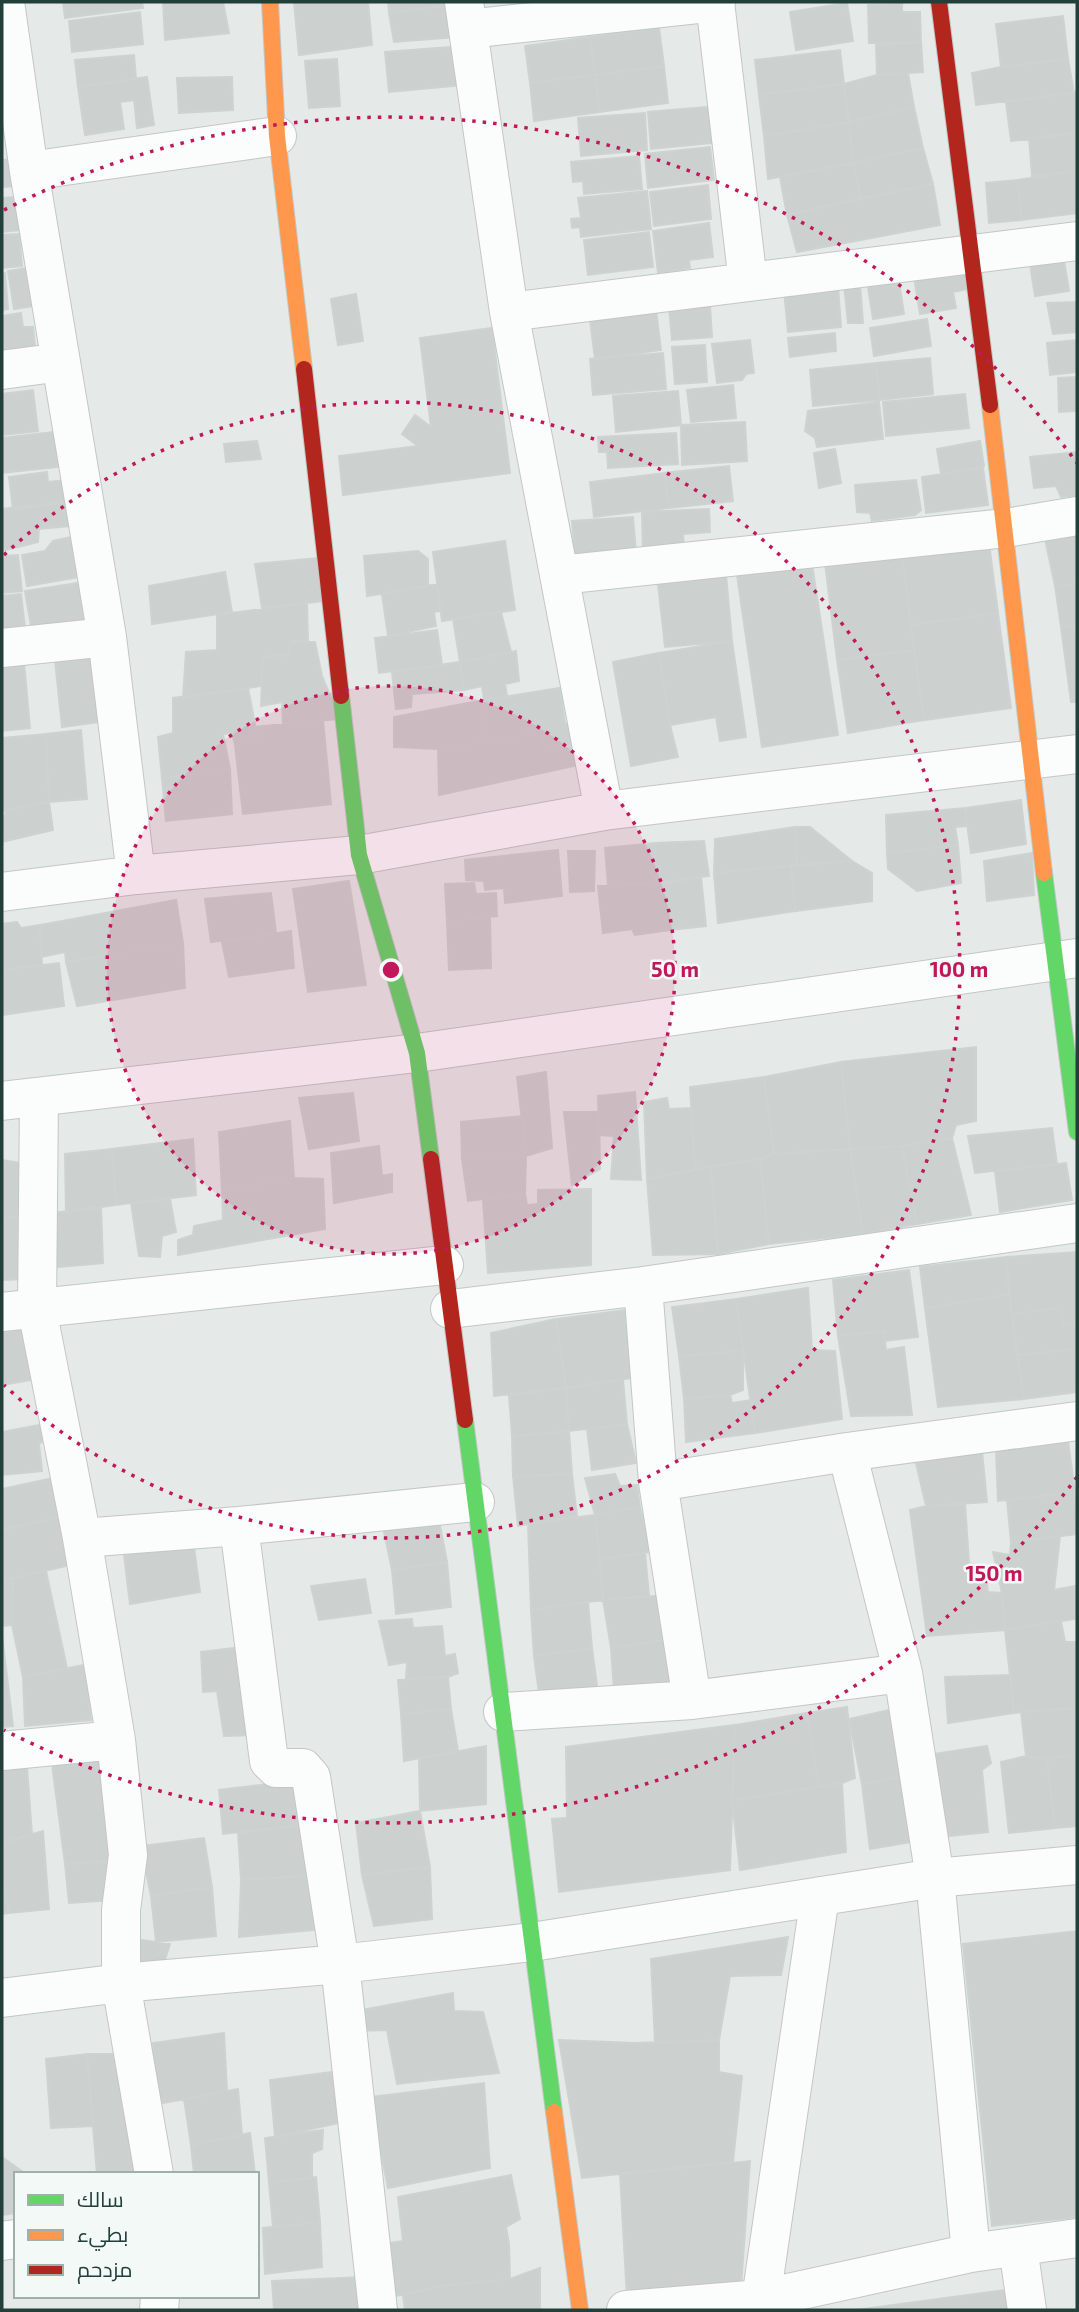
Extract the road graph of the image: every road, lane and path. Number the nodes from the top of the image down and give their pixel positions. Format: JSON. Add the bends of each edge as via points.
{"nodes":[{"id":1,"x":5,"y":2,"type":"edge"},
{"id":2,"x":270,"y":2,"type":"edge"},
{"id":3,"x":716,"y":2,"type":"edge"},
{"id":4,"x":939,"y":2,"type":"edge"},
{"id":5,"x":466,"y":15,"type":"edge"},
{"id":6,"x":11,"y":95,"type":"edge"},
{"id":7,"x":277,"y":136,"type":"junction"},
{"id":8,"x":29,"y":171,"type":"junction"},
{"id":9,"x":1077,"y":241,"type":"edge"},
{"id":10,"x":972,"y":253,"type":"junction"},
{"id":11,"x":748,"y":282,"type":"junction"},
{"id":12,"x":509,"y":312,"type":"junction"},
{"id":13,"x":61,"y":362,"type":"junction"},
{"id":14,"x":2,"y":370,"type":"edge"},
{"id":15,"x":1077,"y":516,"type":"edge"},
{"id":16,"x":1006,"y":528,"type":"junction"},
{"id":17,"x":560,"y":575,"type":"junction"},
{"id":18,"x":107,"y":637,"type":"junction"},
{"id":19,"x":2,"y":648,"type":"edge"},
{"id":20,"x":1077,"y":754,"type":"edge"},
{"id":21,"x":1030,"y":761,"type":"junction"},
{"id":22,"x":604,"y":811,"type":"junction"},
{"id":23,"x":359,"y":855,"type":"junction"},
{"id":24,"x":136,"y":875,"type":"junction"},
{"id":25,"x":2,"y":892,"type":"edge"},
{"id":26,"x":1067,"y":959,"type":"edge"},
{"id":27,"x":417,"y":1053,"type":"junction"},
{"id":28,"x":20,"y":1099,"type":"edge"},
{"id":29,"x":1077,"y":1132,"type":"edge"},
{"id":30,"x":1077,"y":1223,"type":"edge"},
{"id":31,"x":444,"y":1265,"type":"junction"},
{"id":32,"x":643,"y":1286,"type":"junction"},
{"id":33,"x":450,"y":1309,"type":"junction"},
{"id":34,"x":20,"y":1311,"type":"edge"},
{"id":35,"x":1077,"y":1421,"type":"edge"},
{"id":36,"x":847,"y":1452,"type":"junction"},
{"id":37,"x":658,"y":1482,"type":"junction"},
{"id":38,"x":475,"y":1502,"type":"junction"},
{"id":39,"x":239,"y":1525,"type":"junction"},
{"id":40,"x":82,"y":1538,"type":"junction"},
{"id":41,"x":903,"y":1673,"type":"junction"},
{"id":42,"x":692,"y":1700,"type":"junction"},
{"id":43,"x":503,"y":1712,"type":"junction"},
{"id":44,"x":116,"y":1740,"type":"junction"},
{"id":45,"x":2,"y":1751,"type":"edge"},
{"id":46,"x":1077,"y":1865,"type":"edge"},
{"id":47,"x":935,"y":1878,"type":"junction"},
{"id":48,"x":820,"y":1896,"type":"junction"},
{"id":49,"x":532,"y":1942,"type":"junction"},
{"id":50,"x":340,"y":1964,"type":"junction"},
{"id":51,"x":121,"y":1983,"type":"junction"},
{"id":52,"x":2,"y":1998,"type":"edge"},
{"id":53,"x":154,"y":2172,"type":"edge"},
{"id":54,"x":1077,"y":2238,"type":"edge"},
{"id":55,"x":1018,"y":2247,"type":"junction"},
{"id":56,"x":971,"y":2253,"type":"junction"},
{"id":57,"x":761,"y":2299,"type":"junction"},
{"id":58,"x":378,"y":2310,"type":"edge"},
{"id":59,"x":580,"y":2310,"type":"edge"},
{"id":60,"x":626,"y":2310,"type":"edge"},
{"id":61,"x":1027,"y":2310,"type":"edge"}],
"edges":[{"from":1,"to":6,"type":"street"},
{"from":2,"to":7,"type":"street"},
{"from":3,"to":5,"type":"street"},
{"from":3,"to":11,"type":"street"},
{"from":4,"to":10,"type":"street"},
{"from":5,"to":12,"type":"street"},
{"from":6,"to":8,"type":"street"},
{"from":7,"to":8,"type":"street"},
{"from":7,"to":23,"type":"street"},
{"from":8,"to":13,"type":"street"},
{"from":9,"to":10,"type":"street"},
{"from":10,"to":11,"type":"street"},
{"from":10,"to":16,"type":"street"},
{"from":11,"to":12,"type":"street"},
{"from":12,"to":17,"type":"street"},
{"from":13,"to":14,"type":"street"},
{"from":13,"to":18,"type":"street"},
{"from":15,"to":16,"type":"street"},
{"from":16,"to":17,"type":"street"},
{"from":16,"to":21,"type":"street"},
{"from":17,"to":22,"type":"street"},
{"from":18,"to":19,"type":"street"},
{"from":18,"to":24,"type":"street"},
{"from":20,"to":21,"type":"street"},
{"from":21,"to":22,"type":"street"},
{"from":21,"to":26,"type":"street"},
{"from":22,"to":23,"type":"street"},
{"from":23,"to":24,"type":"street"},
{"from":23,"to":27,"type":"street"},
{"from":24,"to":25,"type":"street"},
{"from":26,"to":27,"type":"street"},
{"from":26,"to":29,"type":"street"},
{"from":27,"to":28,"type":"street"},
{"from":27,"to":31,"type":"street"},
{"from":28,"to":34,"type":"street"},
{"from":30,"to":32,"type":"street"},
{"from":31,"to":33,"type":"street"},
{"from":31,"to":34,"type":"street"},
{"from":32,"to":33,"type":"street"},
{"from":32,"to":37,"type":"street"},
{"from":33,"to":38,"type":"street"},
{"from":34,"to":40,"type":"street"},
{"from":35,"to":36,"type":"street"},
{"from":36,"to":37,"type":"street"},
{"from":36,"to":41,"type":"street"},
{"from":37,"to":42,"type":"street"},
{"from":38,"to":39,"type":"street"},
{"from":38,"to":43,"type":"street"},
{"from":39,"to":40,"type":"street"},
{"from":39,"to":50,"type":"street","via":[[269,1761],[276,1768],[303,1768],[311,1777]]},
{"from":40,"to":44,"type":"street"},
{"from":41,"to":42,"type":"street"},
{"from":41,"to":47,"type":"street"},
{"from":42,"to":43,"type":"street"},
{"from":43,"to":49,"type":"street"},
{"from":44,"to":45,"type":"street"},
{"from":44,"to":51,"type":"street","via":[[128,1855],[121,1910]]},
{"from":46,"to":47,"type":"street"},
{"from":47,"to":48,"type":"street"},
{"from":47,"to":56,"type":"street"},
{"from":48,"to":49,"type":"street"},
{"from":48,"to":57,"type":"street"},
{"from":49,"to":50,"type":"street"},
{"from":49,"to":59,"type":"street"},
{"from":50,"to":51,"type":"street"},
{"from":50,"to":58,"type":"street"},
{"from":51,"to":52,"type":"street"},
{"from":51,"to":53,"type":"street"},
{"from":54,"to":55,"type":"street"},
{"from":55,"to":56,"type":"street"},
{"from":55,"to":61,"type":"street"},
{"from":56,"to":57,"type":"street"},
{"from":57,"to":60,"type":"street"}]}
